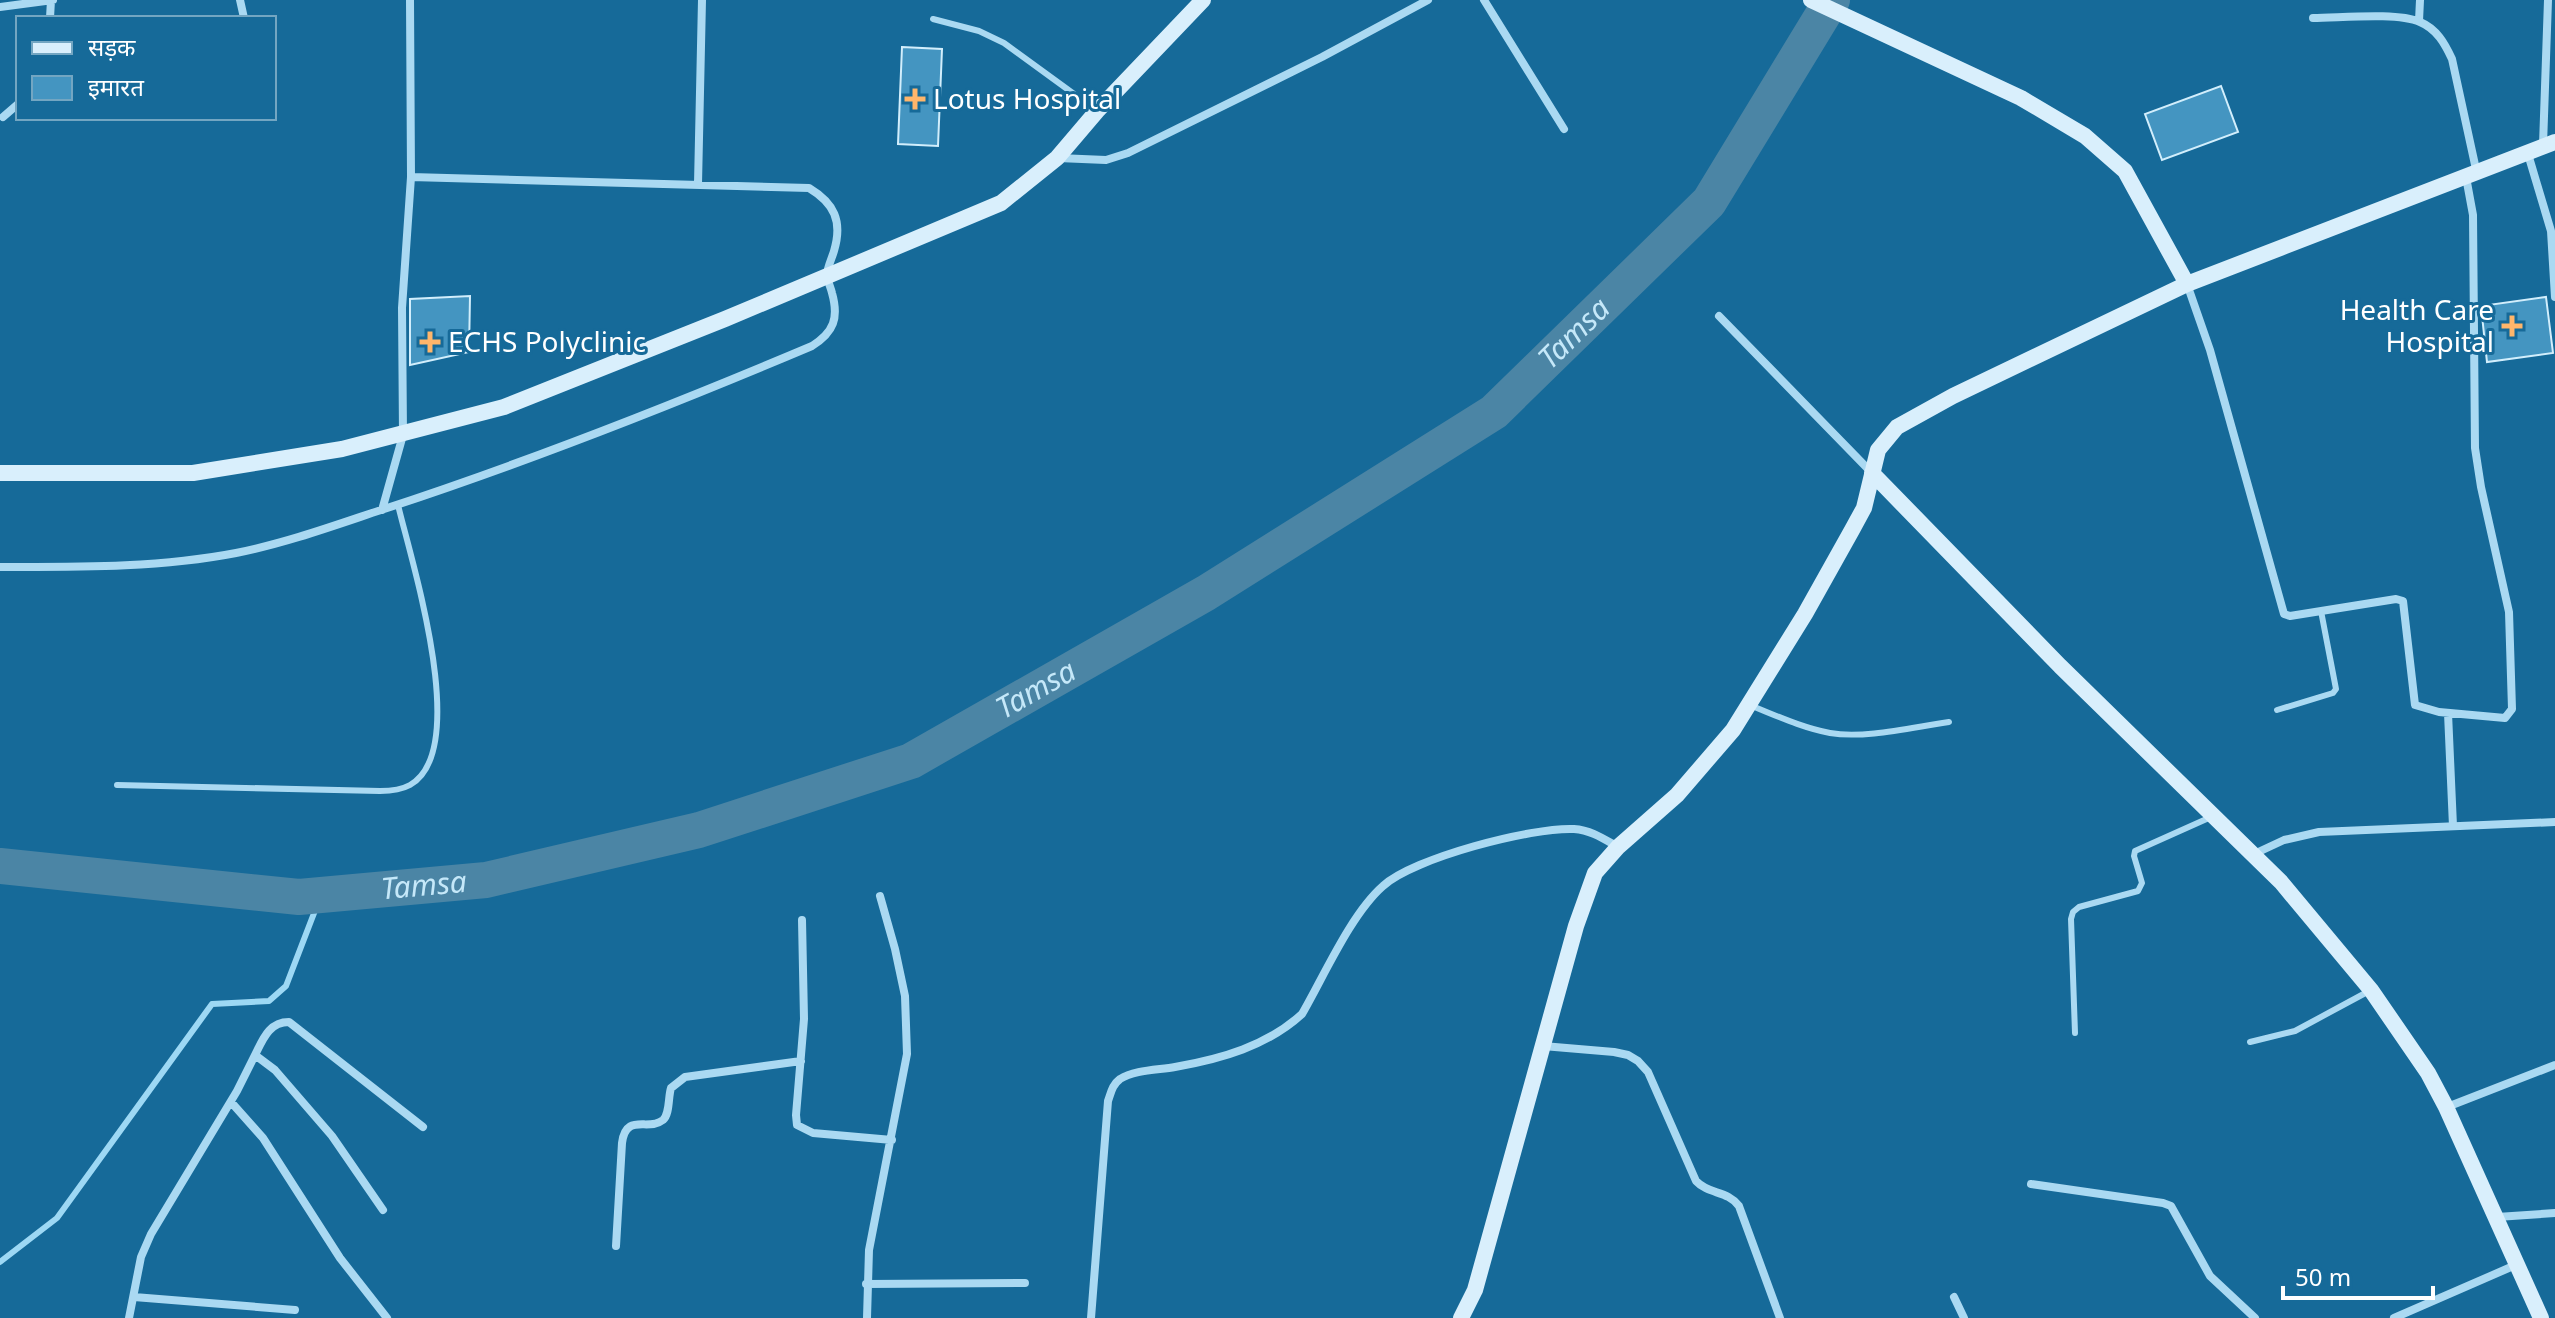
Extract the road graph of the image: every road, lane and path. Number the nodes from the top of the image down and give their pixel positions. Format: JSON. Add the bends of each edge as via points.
{"nodes":[{"id":1,"x":52,"y":0,"type":"edge"},
{"id":2,"x":410,"y":0,"type":"edge"},
{"id":3,"x":702,"y":0,"type":"edge"},
{"id":4,"x":1203,"y":0,"type":"edge"},
{"id":5,"x":1428,"y":0,"type":"edge"},
{"id":6,"x":1484,"y":0,"type":"edge"},
{"id":7,"x":1811,"y":0,"type":"edge"},
{"id":8,"x":2420,"y":0,"type":"edge"},
{"id":9,"x":2548,"y":0,"type":"edge"},
{"id":10,"x":0,"y":7,"type":"edge"},
{"id":11,"x":2313,"y":18,"type":"dead end"},
{"id":12,"x":933,"y":19,"type":"dead end"},
{"id":13,"x":2419,"y":21,"type":"junction"},
{"id":14,"x":16,"y":106,"type":"edge"},
{"id":15,"x":1097,"y":111,"type":"junction"},
{"id":16,"x":3,"y":117,"type":"dead end"},
{"id":17,"x":1564,"y":129,"type":"dead end"},
{"id":18,"x":2542,"y":147,"type":"edge"},
{"id":19,"x":1057,"y":158,"type":"junction"},
{"id":20,"x":2472,"y":176,"type":"junction"},
{"id":21,"x":411,"y":177,"type":"junction"},
{"id":22,"x":698,"y":184,"type":"junction"},
{"id":23,"x":827,"y":275,"type":"junction"},
{"id":24,"x":2187,"y":284,"type":"junction"},
{"id":25,"x":2555,"y":297,"type":"edge"},
{"id":26,"x":1719,"y":316,"type":"dead end"},
{"id":27,"x":403,"y":435,"type":"junction"},
{"id":28,"x":0,"y":473,"type":"edge"},
{"id":29,"x":1872,"y":473,"type":"junction"},
{"id":30,"x":398,"y":505,"type":"junction"},
{"id":31,"x":382,"y":510,"type":"junction"},
{"id":32,"x":0,"y":567,"type":"edge"},
{"id":33,"x":2321,"y":611,"type":"junction"},
{"id":34,"x":1749,"y":705,"type":"junction"},
{"id":35,"x":2277,"y":710,"type":"dead end"},
{"id":36,"x":2448,"y":713,"type":"junction"},
{"id":37,"x":1949,"y":722,"type":"dead end"},
{"id":38,"x":117,"y":785,"type":"dead end"},
{"id":39,"x":2214,"y":816,"type":"junction"},
{"id":40,"x":2555,"y":822,"type":"edge"},
{"id":41,"x":2453,"y":826,"type":"junction"},
{"id":42,"x":1618,"y":847,"type":"junction"},
{"id":43,"x":2253,"y":854,"type":"junction"},
{"id":44,"x":880,"y":896,"type":"dead end"},
{"id":45,"x":802,"y":920,"type":"dead end"},
{"id":46,"x":2371,"y":990,"type":"junction"},
{"id":47,"x":2075,"y":1033,"type":"dead end"},
{"id":48,"x":2250,"y":1042,"type":"dead end"},
{"id":49,"x":1542,"y":1046,"type":"junction"},
{"id":50,"x":255,"y":1055,"type":"junction"},
{"id":51,"x":801,"y":1061,"type":"junction"},
{"id":52,"x":2555,"y":1065,"type":"edge"},
{"id":53,"x":231,"y":1102,"type":"junction"},
{"id":54,"x":2446,"y":1107,"type":"junction"},
{"id":55,"x":423,"y":1127,"type":"dead end"},
{"id":56,"x":892,"y":1140,"type":"junction"},
{"id":57,"x":2031,"y":1184,"type":"dead end"},
{"id":58,"x":383,"y":1210,"type":"dead end"},
{"id":59,"x":2555,"y":1213,"type":"edge"},
{"id":60,"x":2496,"y":1218,"type":"junction"},
{"id":61,"x":616,"y":1246,"type":"dead end"},
{"id":62,"x":2518,"y":1264,"type":"junction"},
{"id":63,"x":1025,"y":1283,"type":"dead end"},
{"id":64,"x":866,"y":1284,"type":"junction"},
{"id":65,"x":134,"y":1297,"type":"junction"},
{"id":66,"x":1954,"y":1297,"type":"dead end"},
{"id":67,"x":295,"y":1310,"type":"dead end"},
{"id":68,"x":129,"y":1318,"type":"edge"},
{"id":69,"x":387,"y":1318,"type":"edge"},
{"id":70,"x":867,"y":1318,"type":"edge"},
{"id":71,"x":1091,"y":1318,"type":"edge"},
{"id":72,"x":1461,"y":1318,"type":"edge"},
{"id":73,"x":1780,"y":1318,"type":"edge"},
{"id":74,"x":1964,"y":1318,"type":"edge"},
{"id":75,"x":2255,"y":1318,"type":"edge"},
{"id":76,"x":2394,"y":1318,"type":"edge"},
{"id":77,"x":2541,"y":1318,"type":"edge"}],
"edges":[{"from":1,"to":10,"type":"street"},
{"from":2,"to":21,"type":"street"},
{"from":3,"to":22,"type":"street"},
{"from":4,"to":15,"type":"street"},
{"from":5,"to":19,"type":"street","via":[[1128,153],[1106,160]]},
{"from":6,"to":17,"type":"street"},
{"from":7,"to":24,"type":"street","via":[[2021,98],[2085,136],[2125,171]]},
{"from":8,"to":13,"type":"street"},
{"from":9,"to":18,"type":"street"},
{"from":11,"to":13,"type":"street"},
{"from":12,"to":15,"type":"lane","via":[[1004,43]]},
{"from":13,"to":20,"type":"street","via":[[2435,31],[2452,59]]},
{"from":14,"to":16,"type":"street"},
{"from":15,"to":19,"type":"street"},
{"from":18,"to":20,"type":"street"},
{"from":18,"to":25,"type":"street"},
{"from":19,"to":23,"type":"street","via":[[1001,203]]},
{"from":20,"to":24,"type":"street"},
{"from":20,"to":36,"type":"street","via":[[2477,466],[2509,612],[2512,709],[2505,718]]},
{"from":21,"to":22,"type":"street"},
{"from":21,"to":27,"type":"street","via":[[402,308]]},
{"from":22,"to":23,"type":"street","via":[[809,188],[826,197],[838,238]]},
{"from":23,"to":27,"type":"street","via":[[504,407]]},
{"from":23,"to":30,"type":"street","via":[[836,306],[834,326],[812,346],[574,444]]},
{"from":24,"to":29,"type":"street","via":[[1897,427],[1878,450]]},
{"from":24,"to":33,"type":"street","via":[[2284,614]]},
{"from":26,"to":29,"type":"street"},
{"from":27,"to":28,"type":"street","via":[[193,473]]},
{"from":27,"to":31,"type":"street"},
{"from":29,"to":34,"type":"street","via":[[1864,508]]},
{"from":29,"to":39,"type":"street"},
{"from":30,"to":31,"type":"street"},
{"from":30,"to":38,"type":"lane","via":[[435,671],[436,733],[419,778],[380,791]]},
{"from":31,"to":32,"type":"street","via":[[311,535],[203,558],[122,566]]},
{"from":33,"to":35,"type":"lane","via":[[2336,689]]},
{"from":33,"to":36,"type":"street","via":[[2403,601],[2413,701],[2421,708]]},
{"from":34,"to":37,"type":"lane","via":[[1833,733]]},
{"from":34,"to":42,"type":"street","via":[[1677,795]]},
{"from":36,"to":41,"type":"street"},
{"from":39,"to":43,"type":"street"},
{"from":39,"to":47,"type":"lane","via":[[2135,851],[2142,883],[2138,891],[2073,912]]},
{"from":40,"to":41,"type":"street"},
{"from":41,"to":43,"type":"street","via":[[2319,832]]},
{"from":42,"to":49,"type":"street","via":[[1595,873]]},
{"from":42,"to":71,"type":"street","via":[[1583,830],[1555,830],[1504,839],[1413,867],[1384,885],[1362,909],[1302,1014],[1291,1024],[1238,1051],[1119,1080],[1108,1101]]},
{"from":43,"to":46,"type":"street"},
{"from":44,"to":56,"type":"street","via":[[907,1018],[907,1054]]},
{"from":45,"to":51,"type":"street"},
{"from":46,"to":48,"type":"lane","via":[[2295,1031]]},
{"from":46,"to":54,"type":"street"},
{"from":49,"to":72,"type":"street","via":[[1475,1290]]},
{"from":49,"to":73,"type":"street","via":[[1628,1055],[1648,1072],[1696,1181],[1732,1197],[1739,1206]]},
{"from":50,"to":53,"type":"street"},
{"from":50,"to":55,"type":"street","via":[[272,1027],[289,1022]]},
{"from":50,"to":58,"type":"street","via":[[275,1070],[332,1136]]},
{"from":51,"to":56,"type":"street","via":[[796,1115],[801,1129]]},
{"from":51,"to":61,"type":"street","via":[[685,1077],[671,1088],[663,1120],[636,1124],[623,1133]]},
{"from":52,"to":54,"type":"street"},
{"from":53,"to":65,"type":"street","via":[[151,1234]]},
{"from":53,"to":69,"type":"street","via":[[263,1138],[340,1258]]},
{"from":54,"to":60,"type":"street"},
{"from":56,"to":64,"type":"street"},
{"from":57,"to":75,"type":"street","via":[[2171,1206],[2210,1276]]},
{"from":59,"to":60,"type":"street"},
{"from":60,"to":62,"type":"street"},
{"from":62,"to":76,"type":"street"},
{"from":62,"to":77,"type":"street"},
{"from":63,"to":64,"type":"street"},
{"from":64,"to":70,"type":"street"},
{"from":65,"to":67,"type":"street"},
{"from":65,"to":68,"type":"street"},
{"from":66,"to":74,"type":"street"}]}
